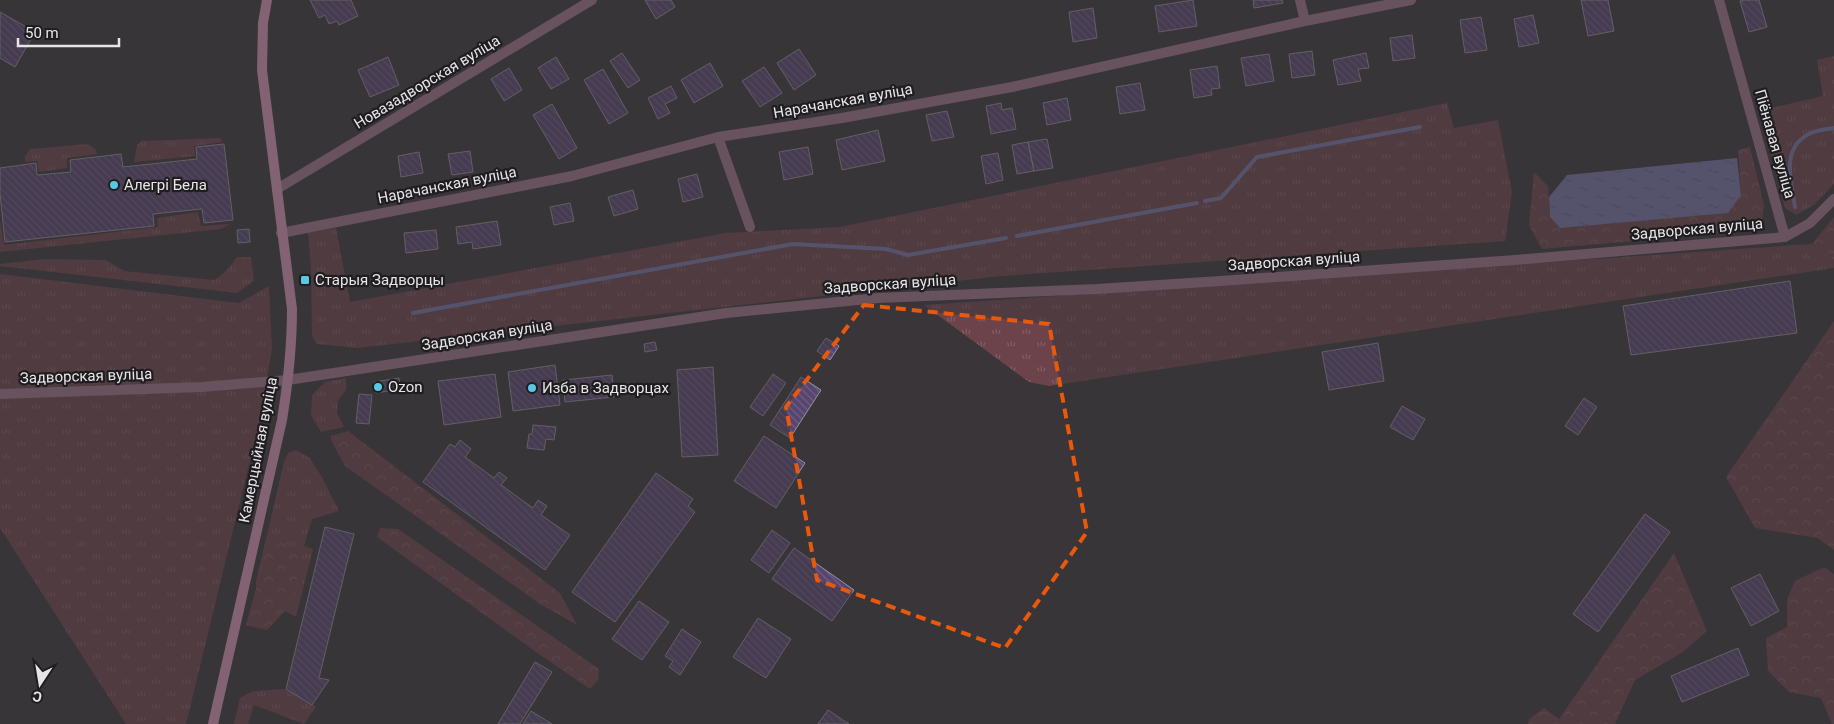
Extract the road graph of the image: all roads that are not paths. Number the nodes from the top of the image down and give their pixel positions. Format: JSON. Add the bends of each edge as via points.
{"nodes":[{"id":1,"x":267,"y":0,"type":"edge"},
{"id":2,"x":592,"y":0,"type":"edge"},
{"id":3,"x":1300,"y":0,"type":"edge"},
{"id":4,"x":1411,"y":0,"type":"edge"},
{"id":5,"x":1719,"y":0,"type":"edge"},
{"id":6,"x":1305,"y":21,"type":"junction"},
{"id":7,"x":718,"y":137,"type":"junction"},
{"id":8,"x":277,"y":189,"type":"junction"},
{"id":9,"x":1834,"y":199,"type":"edge"},
{"id":10,"x":750,"y":226,"type":"dead end"},
{"id":11,"x":281,"y":233,"type":"junction"},
{"id":12,"x":1785,"y":237,"type":"junction"},
{"id":13,"x":288,"y":380,"type":"junction"},
{"id":14,"x":0,"y":394,"type":"edge"},
{"id":15,"x":213,"y":724,"type":"edge"}],
"edges":[{"from":1,"to":8,"type":"main road","name":"Камерцыйная вуліца","via":[[262,32],[262,70]]},
{"from":2,"to":8,"type":"street","name":"Новазадворская вуліца"},
{"from":3,"to":6,"type":"street"},
{"from":4,"to":6,"type":"street","name":"Нарачанская вуліца"},
{"from":5,"to":12,"type":"street","name":"Піёнавая вуліца"},
{"from":6,"to":7,"type":"street","name":"Нарачанская вуліца","via":[[1012,87]]},
{"from":7,"to":10,"type":"street"},
{"from":7,"to":11,"type":"street","name":"Нарачанская вуліца","via":[[572,176]]},
{"from":8,"to":11,"type":"main road","name":"Камерцыйная вуліца"},
{"from":9,"to":12,"type":"street","via":[[1810,223]]},
{"from":11,"to":13,"type":"main road","name":"Камерцыйная вуліца","via":[[292,309]]},
{"from":12,"to":13,"type":"street","name":"Задворская вуліца","via":[[1221,281],[878,298],[726,313]]},
{"from":13,"to":14,"type":"street","name":"Задворская вуліца","via":[[202,387]]},
{"from":13,"to":15,"type":"main road","name":"Камерцыйная вуліца","via":[[282,420]]}]}
